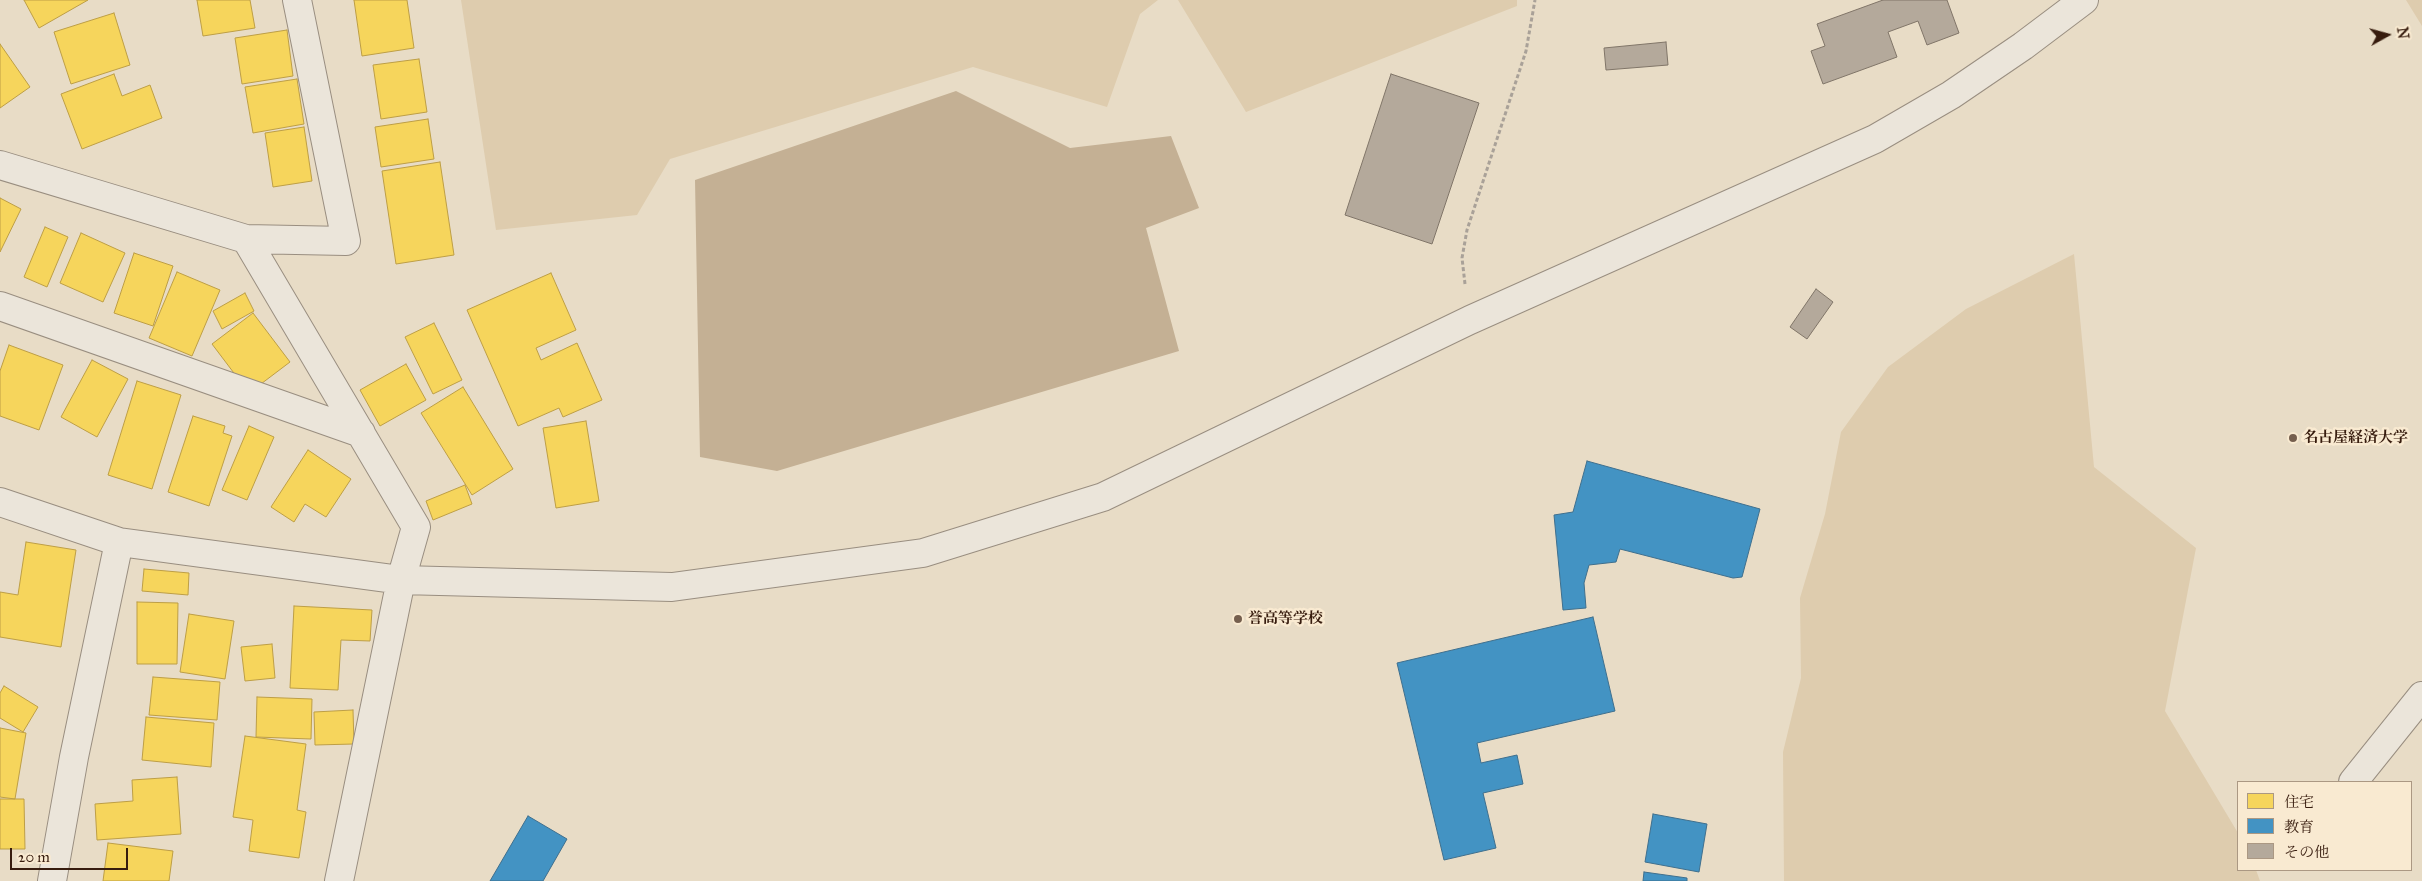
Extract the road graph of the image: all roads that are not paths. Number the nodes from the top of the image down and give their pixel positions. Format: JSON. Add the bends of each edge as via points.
{"nodes":[{"id":1,"x":297,"y":0,"type":"edge"},
{"id":2,"x":2084,"y":0,"type":"edge"},
{"id":3,"x":0,"y":165,"type":"edge"},
{"id":4,"x":246,"y":239,"type":"junction"},
{"id":5,"x":0,"y":306,"type":"edge"},
{"id":6,"x":361,"y":433,"type":"junction"},
{"id":7,"x":0,"y":502,"type":"edge"},
{"id":8,"x":119,"y":542,"type":"junction"},
{"id":9,"x":401,"y":580,"type":"junction"},
{"id":10,"x":2422,"y":696,"type":"edge"},
{"id":11,"x":2354,"y":781,"type":"edge"},
{"id":12,"x":52,"y":881,"type":"edge"},
{"id":13,"x":339,"y":881,"type":"edge"}],
"edges":[{"from":1,"to":4,"type":"street","via":[[346,241]]},
{"from":2,"to":9,"type":"street","via":[[1951,95],[1876,139],[1470,320],[1103,497],[923,553],[672,587]]},
{"from":3,"to":4,"type":"street"},
{"from":4,"to":6,"type":"street"},
{"from":5,"to":6,"type":"street"},
{"from":6,"to":9,"type":"street","via":[[416,527]]},
{"from":7,"to":8,"type":"street"},
{"from":8,"to":9,"type":"street"},
{"from":8,"to":12,"type":"street","via":[[74,756]]},
{"from":9,"to":13,"type":"street"},
{"from":10,"to":11,"type":"street"}]}
